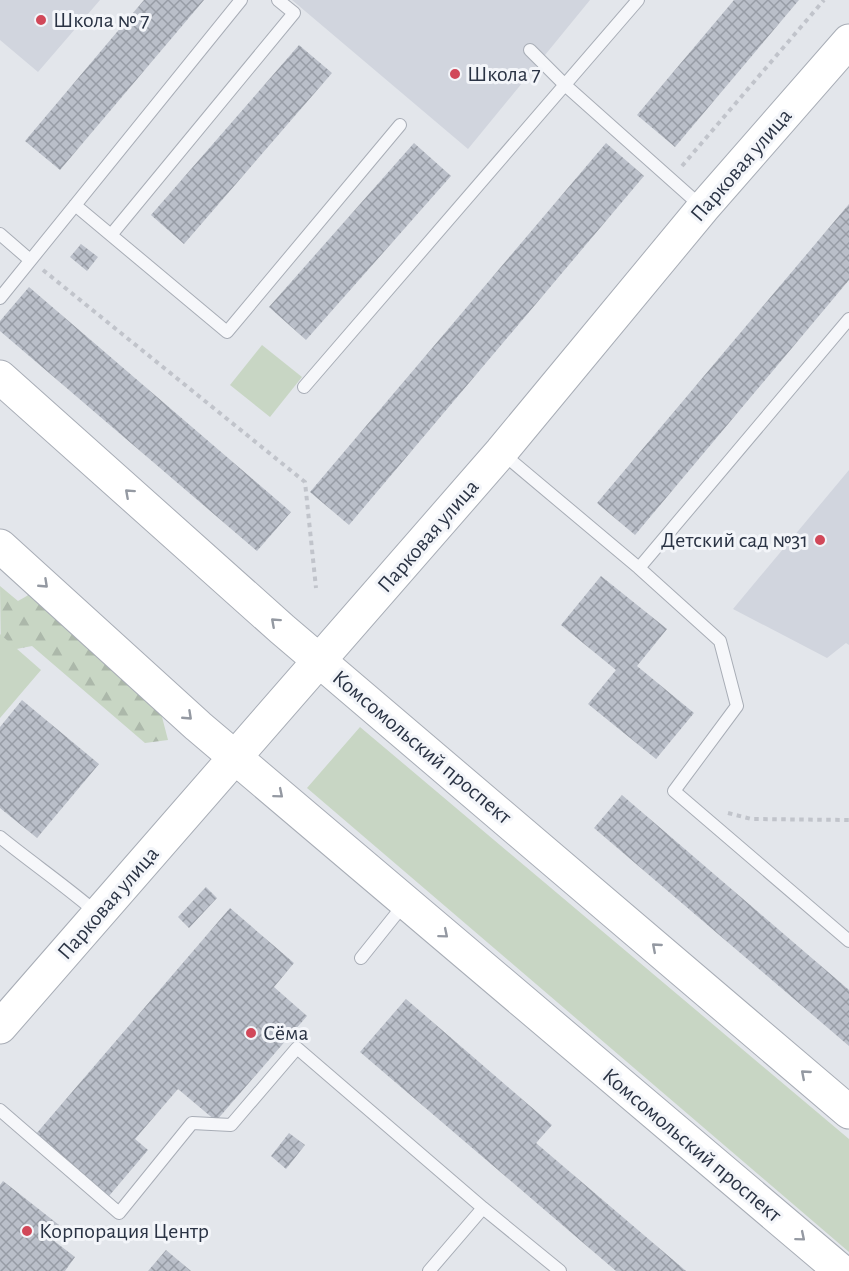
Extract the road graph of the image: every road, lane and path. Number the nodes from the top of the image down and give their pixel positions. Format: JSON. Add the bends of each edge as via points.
{"nodes":[{"id":1,"x":241,"y":0,"type":"edge"},
{"id":2,"x":278,"y":0,"type":"edge"},
{"id":3,"x":638,"y":0,"type":"edge"},
{"id":4,"x":824,"y":0,"type":"edge"},
{"id":5,"x":849,"y":41,"type":"edge"},
{"id":6,"x":530,"y":50,"type":"dead end"},
{"id":7,"x":565,"y":85,"type":"junction"},
{"id":8,"x":400,"y":125,"type":"dead end"},
{"id":9,"x":671,"y":180,"type":"junction"},
{"id":10,"x":75,"y":205,"type":"junction"},
{"id":11,"x":703,"y":208,"type":"junction"},
{"id":12,"x":0,"y":234,"type":"edge"},
{"id":13,"x":111,"y":235,"type":"junction"},
{"id":14,"x":30,"y":260,"type":"junction"},
{"id":15,"x":0,"y":298,"type":"edge"},
{"id":16,"x":849,"y":319,"type":"edge"},
{"id":17,"x":0,"y":377,"type":"edge"},
{"id":18,"x":304,"y":387,"type":"dead end"},
{"id":19,"x":501,"y":452,"type":"junction"},
{"id":20,"x":0,"y":546,"type":"edge"},
{"id":21,"x":639,"y":568,"type":"junction"},
{"id":22,"x":316,"y":588,"type":"dead end"},
{"id":23,"x":319,"y":661,"type":"junction"},
{"id":24,"x":235,"y":756,"type":"junction"},
{"id":25,"x":686,"y":802,"type":"junction"},
{"id":26,"x":849,"y":820,"type":"edge"},
{"id":27,"x":0,"y":837,"type":"edge"},
{"id":28,"x":406,"y":902,"type":"junction"},
{"id":29,"x":99,"y":914,"type":"junction"},
{"id":30,"x":849,"y":941,"type":"edge"},
{"id":31,"x":361,"y":958,"type":"dead end"},
{"id":32,"x":0,"y":1027,"type":"edge"},
{"id":33,"x":0,"y":1110,"type":"edge"},
{"id":34,"x":849,"y":1112,"type":"edge"},
{"id":35,"x":483,"y":1208,"type":"junction"},
{"id":36,"x":429,"y":1271,"type":"edge"},
{"id":37,"x":560,"y":1271,"type":"edge"},
{"id":38,"x":841,"y":1271,"type":"edge"}],
"edges":[{"from":1,"to":10,"type":"lane"},
{"from":2,"to":13,"type":"lane","via":[[294,13]]},
{"from":3,"to":7,"type":"lane"},
{"from":4,"to":9,"type":"path"},
{"from":5,"to":11,"type":"main road","name":"Парковая улица"},
{"from":6,"to":7,"type":"lane"},
{"from":7,"to":9,"type":"lane"},
{"from":7,"to":18,"type":"lane"},
{"from":8,"to":13,"type":"lane","via":[[227,332]]},
{"from":9,"to":11,"type":"lane"},
{"from":10,"to":13,"type":"lane"},
{"from":10,"to":14,"type":"lane"},
{"from":11,"to":19,"type":"main road","name":"Парковая улица"},
{"from":12,"to":14,"type":"lane"},
{"from":14,"to":15,"type":"lane"},
{"from":14,"to":22,"type":"path","via":[[305,482]]},
{"from":16,"to":21,"type":"lane"},
{"from":23,"to":17,"type":"main road","name":"Комсомольский проспект","one_way":true},
{"from":19,"to":21,"type":"lane"},
{"from":19,"to":23,"type":"main road","name":"Парковая улица"},
{"from":20,"to":24,"type":"main road","name":"Комсомольский проспект","one_way":true},
{"from":21,"to":25,"type":"lane","via":[[720,641],[737,706],[674,791]]},
{"from":23,"to":24,"type":"main road","name":"Парковая улица"},
{"from":34,"to":23,"type":"main road","name":"Комсомольский проспект","one_way":true},
{"from":24,"to":28,"type":"main road","name":"Комсомольский проспект","one_way":true},
{"from":24,"to":29,"type":"main road","name":"Парковая улица"},
{"from":25,"to":26,"type":"path","via":[[751,819]]},
{"from":25,"to":30,"type":"lane"},
{"from":27,"to":29,"type":"lane"},
{"from":28,"to":31,"type":"lane"},
{"from":28,"to":38,"type":"main road","name":"Комсомольский проспект","one_way":true},
{"from":29,"to":32,"type":"main road","name":"Парковая улица"},
{"from":33,"to":35,"type":"lane","via":[[119,1213],[192,1123],[231,1125],[297,1048]]},
{"from":35,"to":36,"type":"lane"},
{"from":35,"to":37,"type":"lane"}]}
